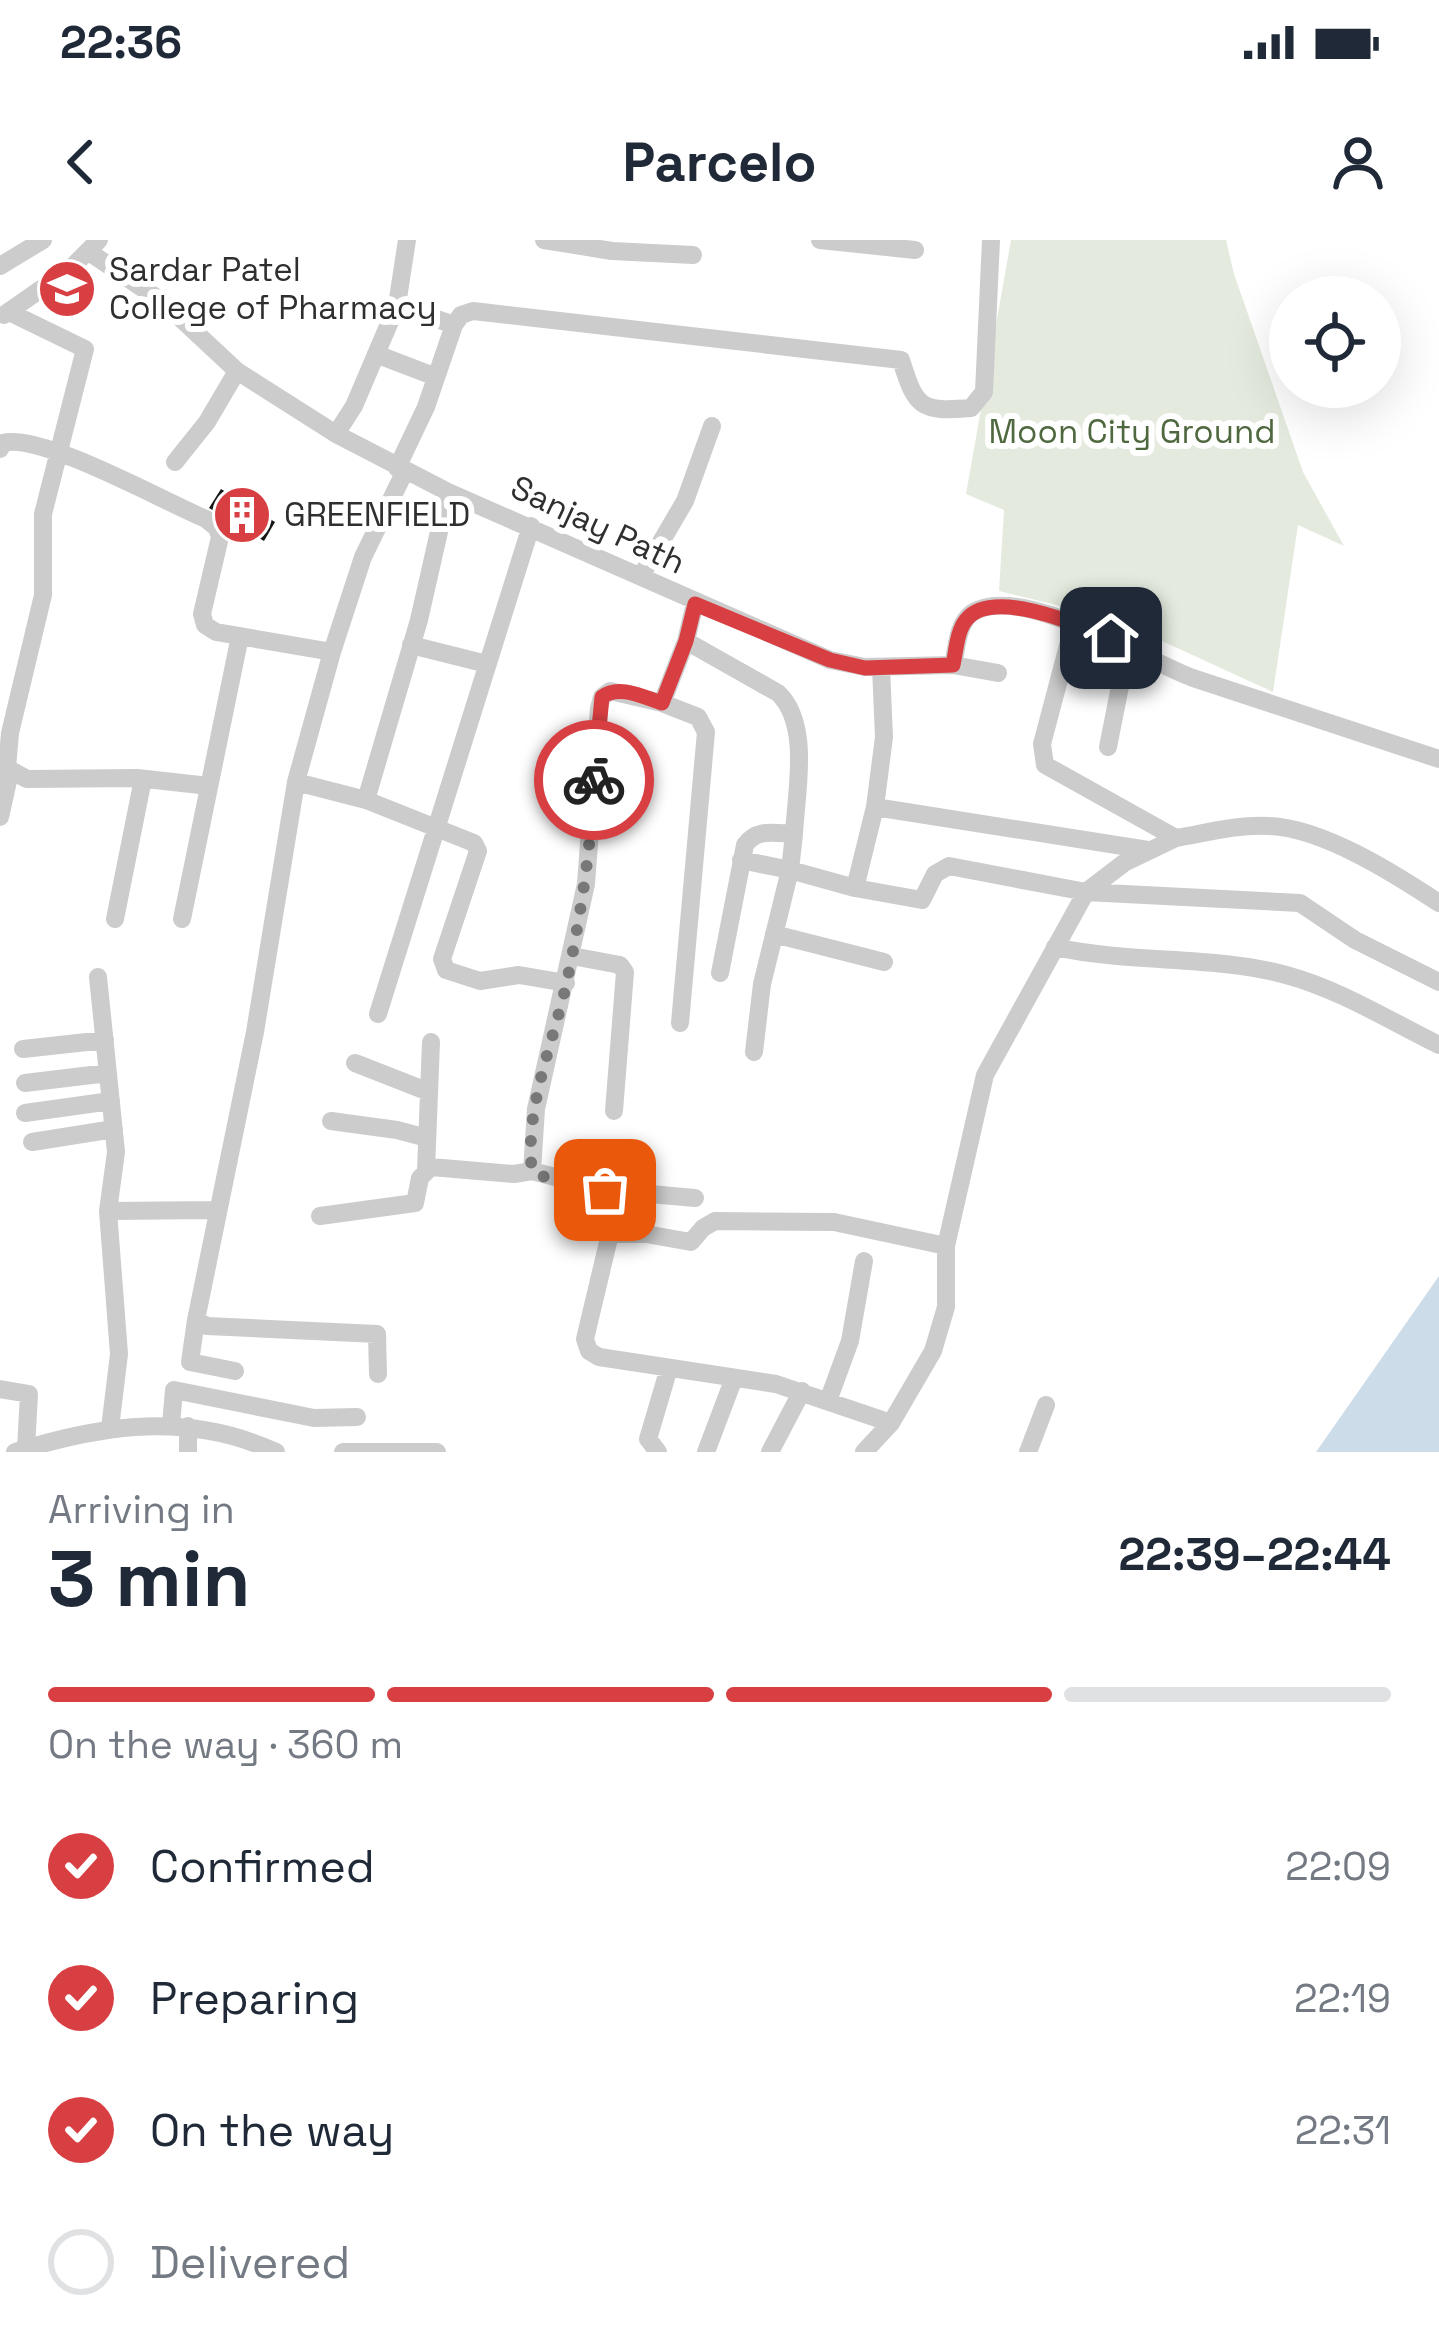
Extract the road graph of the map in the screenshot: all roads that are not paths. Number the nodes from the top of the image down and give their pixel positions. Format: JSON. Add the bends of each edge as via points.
{"nodes":[{"id":1,"x":43,"y":240,"type":"edge"},
{"id":2,"x":407,"y":240,"type":"edge"},
{"id":3,"x":544,"y":240,"type":"edge"},
{"id":4,"x":820,"y":240,"type":"edge"},
{"id":5,"x":991,"y":240,"type":"edge"},
{"id":6,"x":94,"y":246,"type":"edge"},
{"id":7,"x":915,"y":250,"type":"dead end"},
{"id":8,"x":693,"y":255,"type":"dead end"},
{"id":9,"x":2,"y":262,"type":"edge"},
{"id":10,"x":397,"y":305,"type":"junction"},
{"id":11,"x":4,"y":315,"type":"edge"},
{"id":12,"x":454,"y":325,"type":"junction"},
{"id":13,"x":376,"y":354,"type":"junction"},
{"id":14,"x":237,"y":371,"type":"junction"},
{"id":15,"x":436,"y":377,"type":"junction"},
{"id":16,"x":712,"y":426,"type":"dead end"},
{"id":17,"x":336,"y":434,"type":"junction"},
{"id":18,"x":0,"y":449,"type":"edge"},
{"id":19,"x":58,"y":453,"type":"junction"},
{"id":20,"x":175,"y":463,"type":"dead end"},
{"id":21,"x":401,"y":470,"type":"junction"},
{"id":22,"x":448,"y":492,"type":"junction"},
{"id":23,"x":531,"y":526,"type":"junction"},
{"id":24,"x":641,"y":576,"type":"junction"},
{"id":25,"x":695,"y":604,"type":"junction"},
{"id":26,"x":1074,"y":623,"type":"junction"},
{"id":27,"x":240,"y":637,"type":"junction"},
{"id":28,"x":686,"y":641,"type":"junction"},
{"id":29,"x":411,"y":645,"type":"junction"},
{"id":30,"x":1128,"y":646,"type":"junction"},
{"id":31,"x":332,"y":652,"type":"junction"},
{"id":32,"x":487,"y":664,"type":"junction"},
{"id":33,"x":953,"y":665,"type":"junction"},
{"id":34,"x":881,"y":667,"type":"junction"},
{"id":35,"x":998,"y":673,"type":"dead end"},
{"id":36,"x":662,"y":703,"type":"junction"},
{"id":37,"x":1108,"y":747,"type":"dead end"},
{"id":38,"x":1439,"y":759,"type":"edge"},
{"id":39,"x":10,"y":772,"type":"junction"},
{"id":40,"x":143,"y":779,"type":"junction"},
{"id":41,"x":296,"y":782,"type":"junction"},
{"id":42,"x":209,"y":786,"type":"junction"},
{"id":43,"x":366,"y":800,"type":"junction"},
{"id":44,"x":874,"y":807,"type":"junction"},
{"id":45,"x":0,"y":817,"type":"edge"},
{"id":46,"x":436,"y":826,"type":"junction"},
{"id":47,"x":794,"y":834,"type":"junction"},
{"id":48,"x":1176,"y":838,"type":"junction"},
{"id":49,"x":1150,"y":850,"type":"junction"},
{"id":50,"x":741,"y":860,"type":"junction"},
{"id":51,"x":790,"y":870,"type":"junction"},
{"id":52,"x":855,"y":888,"type":"junction"},
{"id":53,"x":1086,"y":892,"type":"junction"},
{"id":54,"x":1439,"y":903,"type":"edge"},
{"id":55,"x":116,"y":919,"type":"dead end"},
{"id":56,"x":182,"y":919,"type":"dead end"},
{"id":57,"x":774,"y":934,"type":"junction"},
{"id":58,"x":1055,"y":947,"type":"junction"},
{"id":59,"x":572,"y":956,"type":"junction"},
{"id":60,"x":884,"y":962,"type":"dead end"},
{"id":61,"x":720,"y":973,"type":"dead end"},
{"id":62,"x":98,"y":977,"type":"dead end"},
{"id":63,"x":1439,"y":982,"type":"edge"},
{"id":64,"x":566,"y":983,"type":"junction"},
{"id":65,"x":378,"y":1014,"type":"dead end"},
{"id":66,"x":680,"y":1023,"type":"dead end"},
{"id":67,"x":105,"y":1040,"type":"junction"},
{"id":68,"x":431,"y":1042,"type":"dead end"},
{"id":69,"x":1439,"y":1045,"type":"edge"},
{"id":70,"x":23,"y":1049,"type":"dead end"},
{"id":71,"x":754,"y":1052,"type":"dead end"},
{"id":72,"x":355,"y":1063,"type":"dead end"},
{"id":73,"x":108,"y":1072,"type":"junction"},
{"id":74,"x":25,"y":1083,"type":"dead end"},
{"id":75,"x":429,"y":1092,"type":"junction"},
{"id":76,"x":111,"y":1101,"type":"junction"},
{"id":77,"x":614,"y":1111,"type":"dead end"},
{"id":78,"x":25,"y":1113,"type":"dead end"},
{"id":79,"x":331,"y":1121,"type":"dead end"},
{"id":80,"x":114,"y":1130,"type":"junction"},
{"id":81,"x":428,"y":1138,"type":"junction"},
{"id":82,"x":32,"y":1142,"type":"dead end"},
{"id":83,"x":426,"y":1170,"type":"junction"},
{"id":84,"x":532,"y":1171,"type":"junction"},
{"id":85,"x":605,"y":1190,"type":"junction"},
{"id":86,"x":694,"y":1198,"type":"dead end"},
{"id":87,"x":216,"y":1210,"type":"junction"},
{"id":88,"x":108,"y":1211,"type":"junction"},
{"id":89,"x":320,"y":1216,"type":"dead end"},
{"id":90,"x":610,"y":1234,"type":"junction"},
{"id":91,"x":946,"y":1246,"type":"junction"},
{"id":92,"x":864,"y":1262,"type":"dead end"},
{"id":93,"x":196,"y":1320,"type":"junction"},
{"id":94,"x":669,"y":1368,"type":"junction"},
{"id":95,"x":235,"y":1371,"type":"dead end"},
{"id":96,"x":378,"y":1374,"type":"dead end"},
{"id":97,"x":734,"y":1378,"type":"junction"},
{"id":98,"x":0,"y":1389,"type":"edge"},
{"id":99,"x":802,"y":1391,"type":"junction"},
{"id":100,"x":828,"y":1401,"type":"junction"},
{"id":101,"x":1046,"y":1405,"type":"dead end"},
{"id":102,"x":357,"y":1418,"type":"dead end"},
{"id":103,"x":891,"y":1423,"type":"junction"},
{"id":104,"x":180,"y":1426,"type":"junction"},
{"id":105,"x":110,"y":1428,"type":"junction"},
{"id":106,"x":872,"y":1448,"type":"edge"},
{"id":107,"x":20,"y":1450,"type":"edge"},
{"id":108,"x":188,"y":1452,"type":"edge"},
{"id":109,"x":276,"y":1452,"type":"edge"},
{"id":110,"x":343,"y":1452,"type":"edge"},
{"id":111,"x":437,"y":1452,"type":"edge"},
{"id":112,"x":658,"y":1452,"type":"edge"},
{"id":113,"x":706,"y":1452,"type":"edge"},
{"id":114,"x":770,"y":1452,"type":"edge"},
{"id":115,"x":1028,"y":1452,"type":"edge"}],
"edges":[{"from":1,"to":9,"type":"street"},
{"from":2,"to":10,"type":"street"},
{"from":3,"to":8,"type":"street"},
{"from":4,"to":7,"type":"street"},
{"from":5,"to":12,"type":"street","via":[[984,392],[971,408],[921,406],[901,360],[473,311]]},
{"from":6,"to":11,"type":"street"},
{"from":6,"to":14,"type":"street","name":"Sanjay Path"},
{"from":10,"to":12,"type":"street"},
{"from":10,"to":13,"type":"street"},
{"from":11,"to":19,"type":"street","via":[[85,349]]},
{"from":12,"to":15,"type":"street"},
{"from":13,"to":15,"type":"street"},
{"from":13,"to":17,"type":"street"},
{"from":14,"to":17,"type":"street","name":"Sanjay Path"},
{"from":14,"to":20,"type":"street"},
{"from":15,"to":21,"type":"street"},
{"from":16,"to":24,"type":"street","via":[[685,501]]},
{"from":17,"to":21,"type":"street","name":"Sanjay Path"},
{"from":18,"to":19,"type":"street","via":[[14,440]]},
{"from":19,"to":27,"type":"street","via":[[217,528],[220,551],[202,614],[209,630]]},
{"from":19,"to":39,"type":"street"},
{"from":21,"to":22,"type":"street","name":"Sanjay Path"},
{"from":21,"to":31,"type":"street"},
{"from":22,"to":23,"type":"street","name":"Sanjay Path"},
{"from":22,"to":29,"type":"street"},
{"from":23,"to":24,"type":"street","name":"Sanjay Path"},
{"from":23,"to":32,"type":"street"},
{"from":24,"to":25,"type":"street","name":"Sanjay Path"},
{"from":25,"to":28,"type":"street"},
{"from":25,"to":34,"type":"street","name":"Sanjay Path","via":[[830,660]]},
{"from":26,"to":30,"type":"street"},
{"from":26,"to":33,"type":"street","via":[[984,608],[962,625]]},
{"from":26,"to":48,"type":"street","via":[[1042,744],[1045,765]]},
{"from":27,"to":31,"type":"street"},
{"from":27,"to":42,"type":"street"},
{"from":28,"to":36,"type":"street"},
{"from":28,"to":47,"type":"street","via":[[789,704],[797,742]]},
{"from":29,"to":32,"type":"street"},
{"from":29,"to":43,"type":"street"},
{"from":30,"to":37,"type":"street"},
{"from":30,"to":38,"type":"street","via":[[1159,666]]},
{"from":31,"to":41,"type":"street"},
{"from":32,"to":46,"type":"street"},
{"from":33,"to":34,"type":"street","name":"Sanjay Path"},
{"from":33,"to":35,"type":"street","name":"Sanjay Path"},
{"from":34,"to":44,"type":"street","via":[[884,737]]},
{"from":36,"to":59,"type":"street","via":[[621,691],[602,697]]},
{"from":36,"to":66,"type":"street","via":[[698,718],[706,732]]},
{"from":39,"to":40,"type":"street"},
{"from":39,"to":45,"type":"street"},
{"from":40,"to":42,"type":"street"},
{"from":40,"to":55,"type":"street"},
{"from":41,"to":43,"type":"street"},
{"from":41,"to":87,"type":"street"},
{"from":42,"to":56,"type":"street"},
{"from":43,"to":46,"type":"street"},
{"from":44,"to":49,"type":"street"},
{"from":44,"to":52,"type":"street"},
{"from":46,"to":64,"type":"street","via":[[478,851],[442,965],[480,981],[519,975]]},
{"from":46,"to":65,"type":"street"},
{"from":47,"to":50,"type":"street","via":[[751,836]]},
{"from":47,"to":51,"type":"street"},
{"from":48,"to":49,"type":"street"},
{"from":48,"to":54,"type":"street","via":[[1246,826],[1295,829]]},
{"from":49,"to":53,"type":"street"},
{"from":50,"to":51,"type":"street"},
{"from":50,"to":61,"type":"street"},
{"from":51,"to":52,"type":"street"},
{"from":51,"to":57,"type":"street"},
{"from":52,"to":53,"type":"street","via":[[922,900],[949,866]]},
{"from":53,"to":58,"type":"street"},
{"from":53,"to":63,"type":"street","via":[[1300,903]]},
{"from":57,"to":60,"type":"street"},
{"from":57,"to":71,"type":"street"},
{"from":58,"to":69,"type":"street","via":[[1285,974]]},
{"from":58,"to":91,"type":"street","via":[[985,1075]]},
{"from":59,"to":64,"type":"street"},
{"from":59,"to":77,"type":"street","via":[[625,972]]},
{"from":62,"to":67,"type":"street"},
{"from":64,"to":84,"type":"street","via":[[536,1109]]},
{"from":67,"to":70,"type":"street"},
{"from":67,"to":73,"type":"street"},
{"from":68,"to":75,"type":"street"},
{"from":72,"to":75,"type":"street"},
{"from":73,"to":74,"type":"street"},
{"from":73,"to":76,"type":"street"},
{"from":75,"to":81,"type":"street"},
{"from":76,"to":78,"type":"street"},
{"from":76,"to":80,"type":"street"},
{"from":79,"to":81,"type":"street"},
{"from":80,"to":82,"type":"street"},
{"from":80,"to":88,"type":"street"},
{"from":81,"to":83,"type":"street"},
{"from":83,"to":84,"type":"street"},
{"from":83,"to":89,"type":"street","via":[[415,1203]]},
{"from":84,"to":85,"type":"street"},
{"from":85,"to":86,"type":"street"},
{"from":85,"to":90,"type":"street"},
{"from":87,"to":88,"type":"street"},
{"from":87,"to":93,"type":"street"},
{"from":88,"to":105,"type":"street","via":[[119,1323]]},
{"from":90,"to":91,"type":"street","via":[[692,1242],[715,1221],[833,1222]]},
{"from":90,"to":94,"type":"street","via":[[585,1347],[599,1357]]},
{"from":91,"to":103,"type":"street","via":[[941,1330]]},
{"from":92,"to":100,"type":"street","via":[[850,1341]]},
{"from":93,"to":95,"type":"street","via":[[190,1362]]},
{"from":93,"to":96,"type":"street","via":[[376,1334]]},
{"from":94,"to":97,"type":"street"},
{"from":94,"to":112,"type":"street","via":[[648,1438]]},
{"from":97,"to":99,"type":"street"},
{"from":97,"to":113,"type":"street"},
{"from":98,"to":107,"type":"street","via":[[29,1394]]},
{"from":99,"to":100,"type":"street"},
{"from":99,"to":114,"type":"street"},
{"from":100,"to":103,"type":"street"},
{"from":101,"to":115,"type":"street"},
{"from":102,"to":104,"type":"street","via":[[314,1418],[174,1390]]},
{"from":103,"to":106,"type":"street"},
{"from":104,"to":105,"type":"street"},
{"from":104,"to":108,"type":"street"},
{"from":104,"to":109,"type":"street"},
{"from":105,"to":107,"type":"street"},
{"from":110,"to":111,"type":"street"}]}
